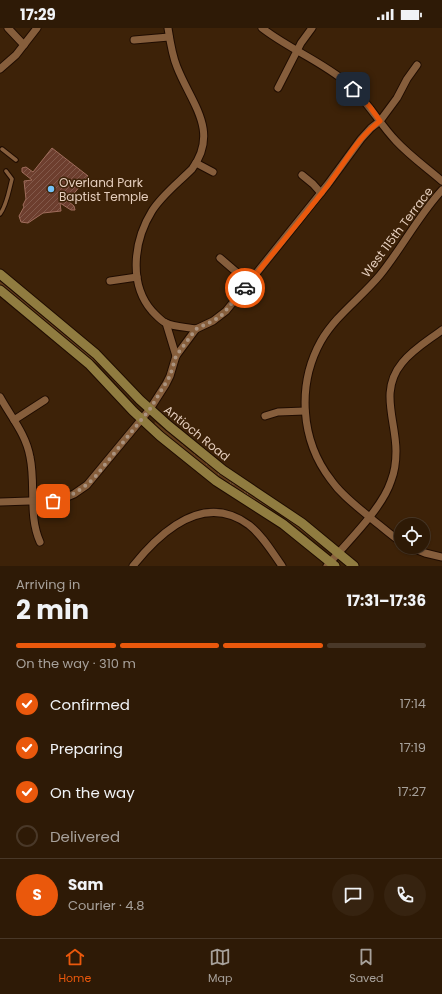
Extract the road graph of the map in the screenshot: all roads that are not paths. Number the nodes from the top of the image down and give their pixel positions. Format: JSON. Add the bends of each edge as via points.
{"nodes":[{"id":1,"x":8,"y":28,"type":"edge"},
{"id":2,"x":37,"y":28,"type":"edge"},
{"id":3,"x":168,"y":28,"type":"edge"},
{"id":4,"x":262,"y":28,"type":"edge"},
{"id":5,"x":312,"y":28,"type":"edge"},
{"id":6,"x":169,"y":37,"type":"junction"},
{"id":7,"x":134,"y":40,"type":"dead end"},
{"id":8,"x":24,"y":45,"type":"junction"},
{"id":9,"x":297,"y":51,"type":"junction"},
{"id":10,"x":417,"y":65,"type":"dead end"},
{"id":11,"x":0,"y":69,"type":"edge"},
{"id":12,"x":278,"y":88,"type":"dead end"},
{"id":13,"x":380,"y":121,"type":"junction"},
{"id":14,"x":2,"y":149,"type":"dead end"},
{"id":15,"x":16,"y":160,"type":"dead end"},
{"id":16,"x":196,"y":163,"type":"junction"},
{"id":17,"x":6,"y":171,"type":"dead end"},
{"id":18,"x":213,"y":172,"type":"dead end"},
{"id":19,"x":302,"y":175,"type":"dead end"},
{"id":20,"x":442,"y":181,"type":"edge"},
{"id":21,"x":442,"y":190,"type":"edge"},
{"id":22,"x":321,"y":193,"type":"junction"},
{"id":23,"x":5,"y":200,"type":"junction"},
{"id":24,"x":0,"y":202,"type":"edge"},
{"id":25,"x":0,"y":214,"type":"edge"},
{"id":26,"x":220,"y":258,"type":"dead end"},
{"id":27,"x":0,"y":274,"type":"edge"},
{"id":28,"x":138,"y":277,"type":"junction"},
{"id":29,"x":110,"y":281,"type":"dead end"},
{"id":30,"x":249,"y":283,"type":"junction"},
{"id":31,"x":0,"y":290,"type":"edge"},
{"id":32,"x":166,"y":323,"type":"junction"},
{"id":33,"x":196,"y":329,"type":"junction"},
{"id":34,"x":442,"y":330,"type":"edge"},
{"id":35,"x":176,"y":356,"type":"junction"},
{"id":36,"x":0,"y":397,"type":"edge"},
{"id":37,"x":45,"y":400,"type":"dead end"},
{"id":38,"x":150,"y":409,"type":"junction"},
{"id":39,"x":305,"y":411,"type":"junction"},
{"id":40,"x":265,"y":416,"type":"dead end"},
{"id":41,"x":14,"y":420,"type":"junction"},
{"id":42,"x":142,"y":420,"type":"junction"},
{"id":43,"x":0,"y":502,"type":"edge"},
{"id":44,"x":33,"y":502,"type":"junction"},
{"id":45,"x":369,"y":516,"type":"junction"},
{"id":46,"x":394,"y":536,"type":"edge"},
{"id":47,"x":40,"y":542,"type":"dead end"},
{"id":48,"x":338,"y":553,"type":"junction"},
{"id":49,"x":425,"y":554,"type":"edge"},
{"id":50,"x":442,"y":557,"type":"edge"},
{"id":51,"x":331,"y":565,"type":"edge"},
{"id":52,"x":133,"y":566,"type":"edge"},
{"id":53,"x":282,"y":566,"type":"edge"},
{"id":54,"x":354,"y":566,"type":"edge"}],
"edges":[{"from":1,"to":8,"type":"street"},
{"from":2,"to":8,"type":"street"},
{"from":3,"to":6,"type":"street"},
{"from":4,"to":9,"type":"street"},
{"from":5,"to":9,"type":"street"},
{"from":6,"to":7,"type":"street"},
{"from":6,"to":16,"type":"street","via":[[176,66],[203,125],[202,148]]},
{"from":8,"to":11,"type":"street"},
{"from":9,"to":12,"type":"street"},
{"from":9,"to":13,"type":"street","via":[[347,83]]},
{"from":10,"to":13,"type":"street"},
{"from":13,"to":20,"type":"street","via":[[401,146]]},
{"from":13,"to":22,"type":"street","via":[[361,139]]},
{"from":14,"to":15,"type":"lane"},
{"from":16,"to":18,"type":"street"},
{"from":16,"to":28,"type":"street","via":[[158,203],[146,222],[137,249]]},
{"from":17,"to":23,"type":"lane","via":[[12,179]]},
{"from":19,"to":22,"type":"street"},
{"from":21,"to":39,"type":"street","name":"West 115th Terrace","via":[[423,212],[381,274],[340,316],[322,340],[309,372]]},
{"from":22,"to":30,"type":"street"},
{"from":23,"to":24,"type":"lane"},
{"from":23,"to":25,"type":"lane"},
{"from":26,"to":30,"type":"street"},
{"from":27,"to":38,"type":"main road","name":"Antioch Road","via":[[90,349]]},
{"from":28,"to":29,"type":"street"},
{"from":28,"to":32,"type":"street","via":[[144,300]]},
{"from":30,"to":33,"type":"street","via":[[221,316]]},
{"from":31,"to":42,"type":"main road","name":"Antioch Road","via":[[89,364]]},
{"from":32,"to":33,"type":"street"},
{"from":32,"to":35,"type":"street"},
{"from":33,"to":35,"type":"street"},
{"from":34,"to":45,"type":"street","via":[[408,356],[396,373],[389,403],[396,443],[395,465],[386,493]]},
{"from":35,"to":38,"type":"street","via":[[168,380]]},
{"from":36,"to":41,"type":"street"},
{"from":37,"to":41,"type":"street"},
{"from":38,"to":42,"type":"street"},
{"from":38,"to":48,"type":"main road","name":"Antioch Road","via":[[218,466],[289,513]]},
{"from":39,"to":40,"type":"street","via":[[278,412]]},
{"from":39,"to":45,"type":"street","name":"West 115th Terrace","via":[[309,437],[321,466],[341,492]]},
{"from":41,"to":44,"type":"street","via":[[30,458]]},
{"from":42,"to":44,"type":"street","via":[[95,477],[79,491],[60,500]]},
{"from":42,"to":51,"type":"main road","name":"Antioch Road","via":[[229,490],[283,524]]},
{"from":43,"to":44,"type":"street"},
{"from":44,"to":47,"type":"street","via":[[33,517]]},
{"from":45,"to":46,"type":"street","name":"West 115th Terrace"},
{"from":45,"to":48,"type":"street"},
{"from":48,"to":51,"type":"street"},
{"from":48,"to":54,"type":"main road","name":"Antioch Road"},
{"from":49,"to":50,"type":"street"},
{"from":52,"to":53,"type":"street","via":[[152,544],[173,526],[190,517],[207,513],[225,514],[241,520],[261,537]]}]}
